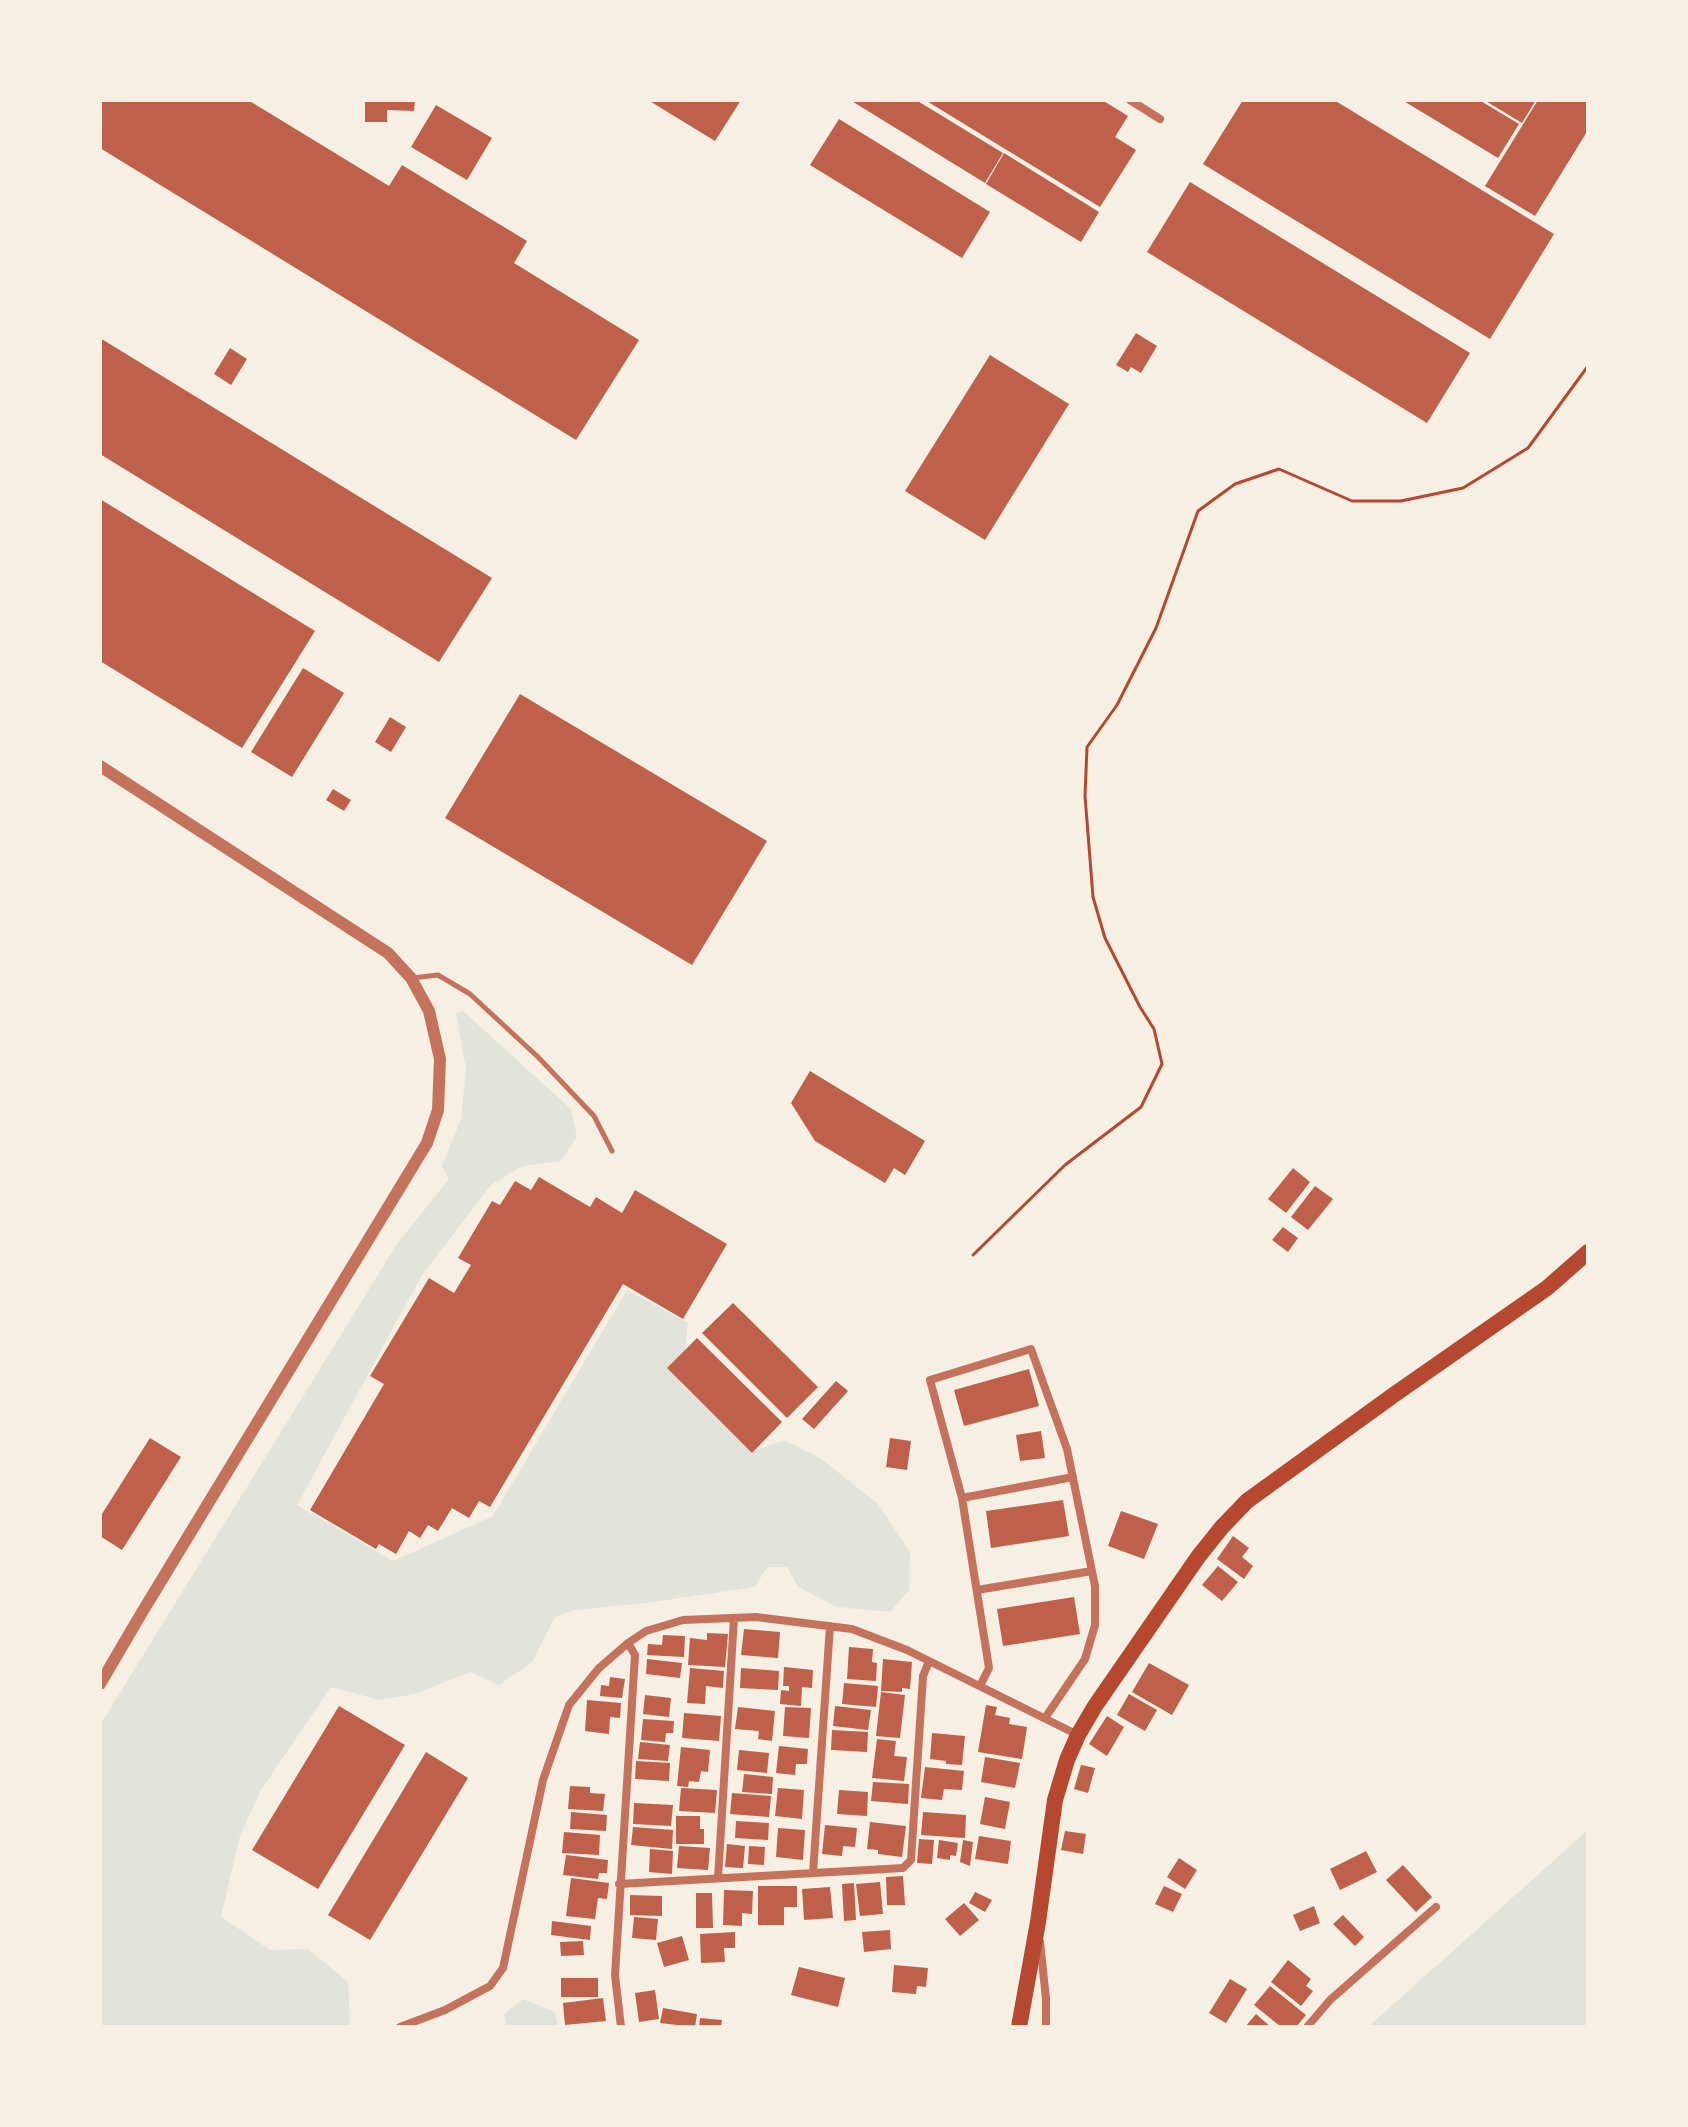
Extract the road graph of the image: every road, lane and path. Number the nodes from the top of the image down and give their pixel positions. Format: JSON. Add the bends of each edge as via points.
{"nodes":[{"id":1,"x":1130,"y":100,"type":"edge"},
{"id":2,"x":1160,"y":119,"type":"dead end"},
{"id":3,"x":1588,"y":366,"type":"edge"},
{"id":4,"x":100,"y":766,"type":"edge"},
{"id":5,"x":411,"y":978,"type":"junction"},
{"id":6,"x":612,"y":1151,"type":"dead end"},
{"id":7,"x":1588,"y":1252,"type":"edge"},
{"id":8,"x":973,"y":1255,"type":"dead end"},
{"id":9,"x":1073,"y":1477,"type":"junction"},
{"id":10,"x":962,"y":1498,"type":"junction"},
{"id":11,"x":1092,"y":1571,"type":"junction"},
{"id":12,"x":977,"y":1590,"type":"junction"},
{"id":13,"x":734,"y":1618,"type":"junction"},
{"id":14,"x":830,"y":1626,"type":"junction"},
{"id":15,"x":628,"y":1643,"type":"junction"},
{"id":16,"x":929,"y":1661,"type":"junction"},
{"id":17,"x":100,"y":1684,"type":"edge"},
{"id":18,"x":980,"y":1686,"type":"junction"},
{"id":19,"x":1045,"y":1718,"type":"junction"},
{"id":20,"x":1078,"y":1735,"type":"junction"},
{"id":21,"x":813,"y":1873,"type":"junction"},
{"id":22,"x":718,"y":1878,"type":"junction"},
{"id":23,"x":619,"y":1884,"type":"junction"},
{"id":24,"x":1436,"y":1907,"type":"dead end"},
{"id":25,"x":1038,"y":1922,"type":"junction"},
{"id":26,"x":400,"y":2027,"type":"edge"},
{"id":27,"x":621,"y":2027,"type":"edge"},
{"id":28,"x":1019,"y":2027,"type":"edge"},
{"id":29,"x":1046,"y":2027,"type":"edge"},
{"id":30,"x":1307,"y":2027,"type":"edge"}],
"edges":[{"from":1,"to":2,"type":"street"},
{"from":3,"to":8,"type":"path","via":[[1528,448],[1463,488],[1401,501],[1352,501],[1279,469],[1235,484],[1198,511],[1156,628],[1117,705],[1087,747],[1093,897],[1105,938],[1154,1029],[1162,1064],[1141,1107],[1065,1165]]},
{"from":4,"to":5,"type":"street","via":[[388,953]]},
{"from":5,"to":6,"type":"lane","via":[[438,975],[470,994],[594,1116]]},
{"from":5,"to":17,"type":"street","via":[[429,1011],[440,1059],[438,1110],[427,1143]]},
{"from":7,"to":20,"type":"highway","via":[[1547,1288],[1247,1501],[1198,1557]]},
{"from":9,"to":10,"type":"street"},
{"from":9,"to":10,"type":"street","via":[[1031,1349],[930,1380]]},
{"from":9,"to":11,"type":"street"},
{"from":10,"to":12,"type":"street"},
{"from":11,"to":12,"type":"street"},
{"from":11,"to":19,"type":"street","via":[[1095,1625],[1085,1659]]},
{"from":12,"to":18,"type":"street","via":[[989,1668]]},
{"from":13,"to":14,"type":"street"},
{"from":13,"to":15,"type":"street","via":[[683,1620],[646,1631]]},
{"from":13,"to":22,"type":"street"},
{"from":14,"to":16,"type":"street","via":[[852,1629]]},
{"from":14,"to":21,"type":"street"},
{"from":15,"to":23,"type":"street","via":[[635,1655]]},
{"from":15,"to":26,"type":"street","via":[[569,1705],[543,1780],[503,1968],[490,1986]]},
{"from":16,"to":18,"type":"street"},
{"from":16,"to":21,"type":"street","via":[[923,1676],[911,1860],[903,1868]]},
{"from":18,"to":19,"type":"street"},
{"from":19,"to":20,"type":"street"},
{"from":20,"to":25,"type":"highway","via":[[1055,1800]]},
{"from":21,"to":22,"type":"street"},
{"from":22,"to":23,"type":"street"},
{"from":23,"to":27,"type":"street","via":[[615,1975]]},
{"from":24,"to":30,"type":"street","via":[[1330,2000]]},
{"from":25,"to":28,"type":"highway"},
{"from":25,"to":29,"type":"street"}]}
